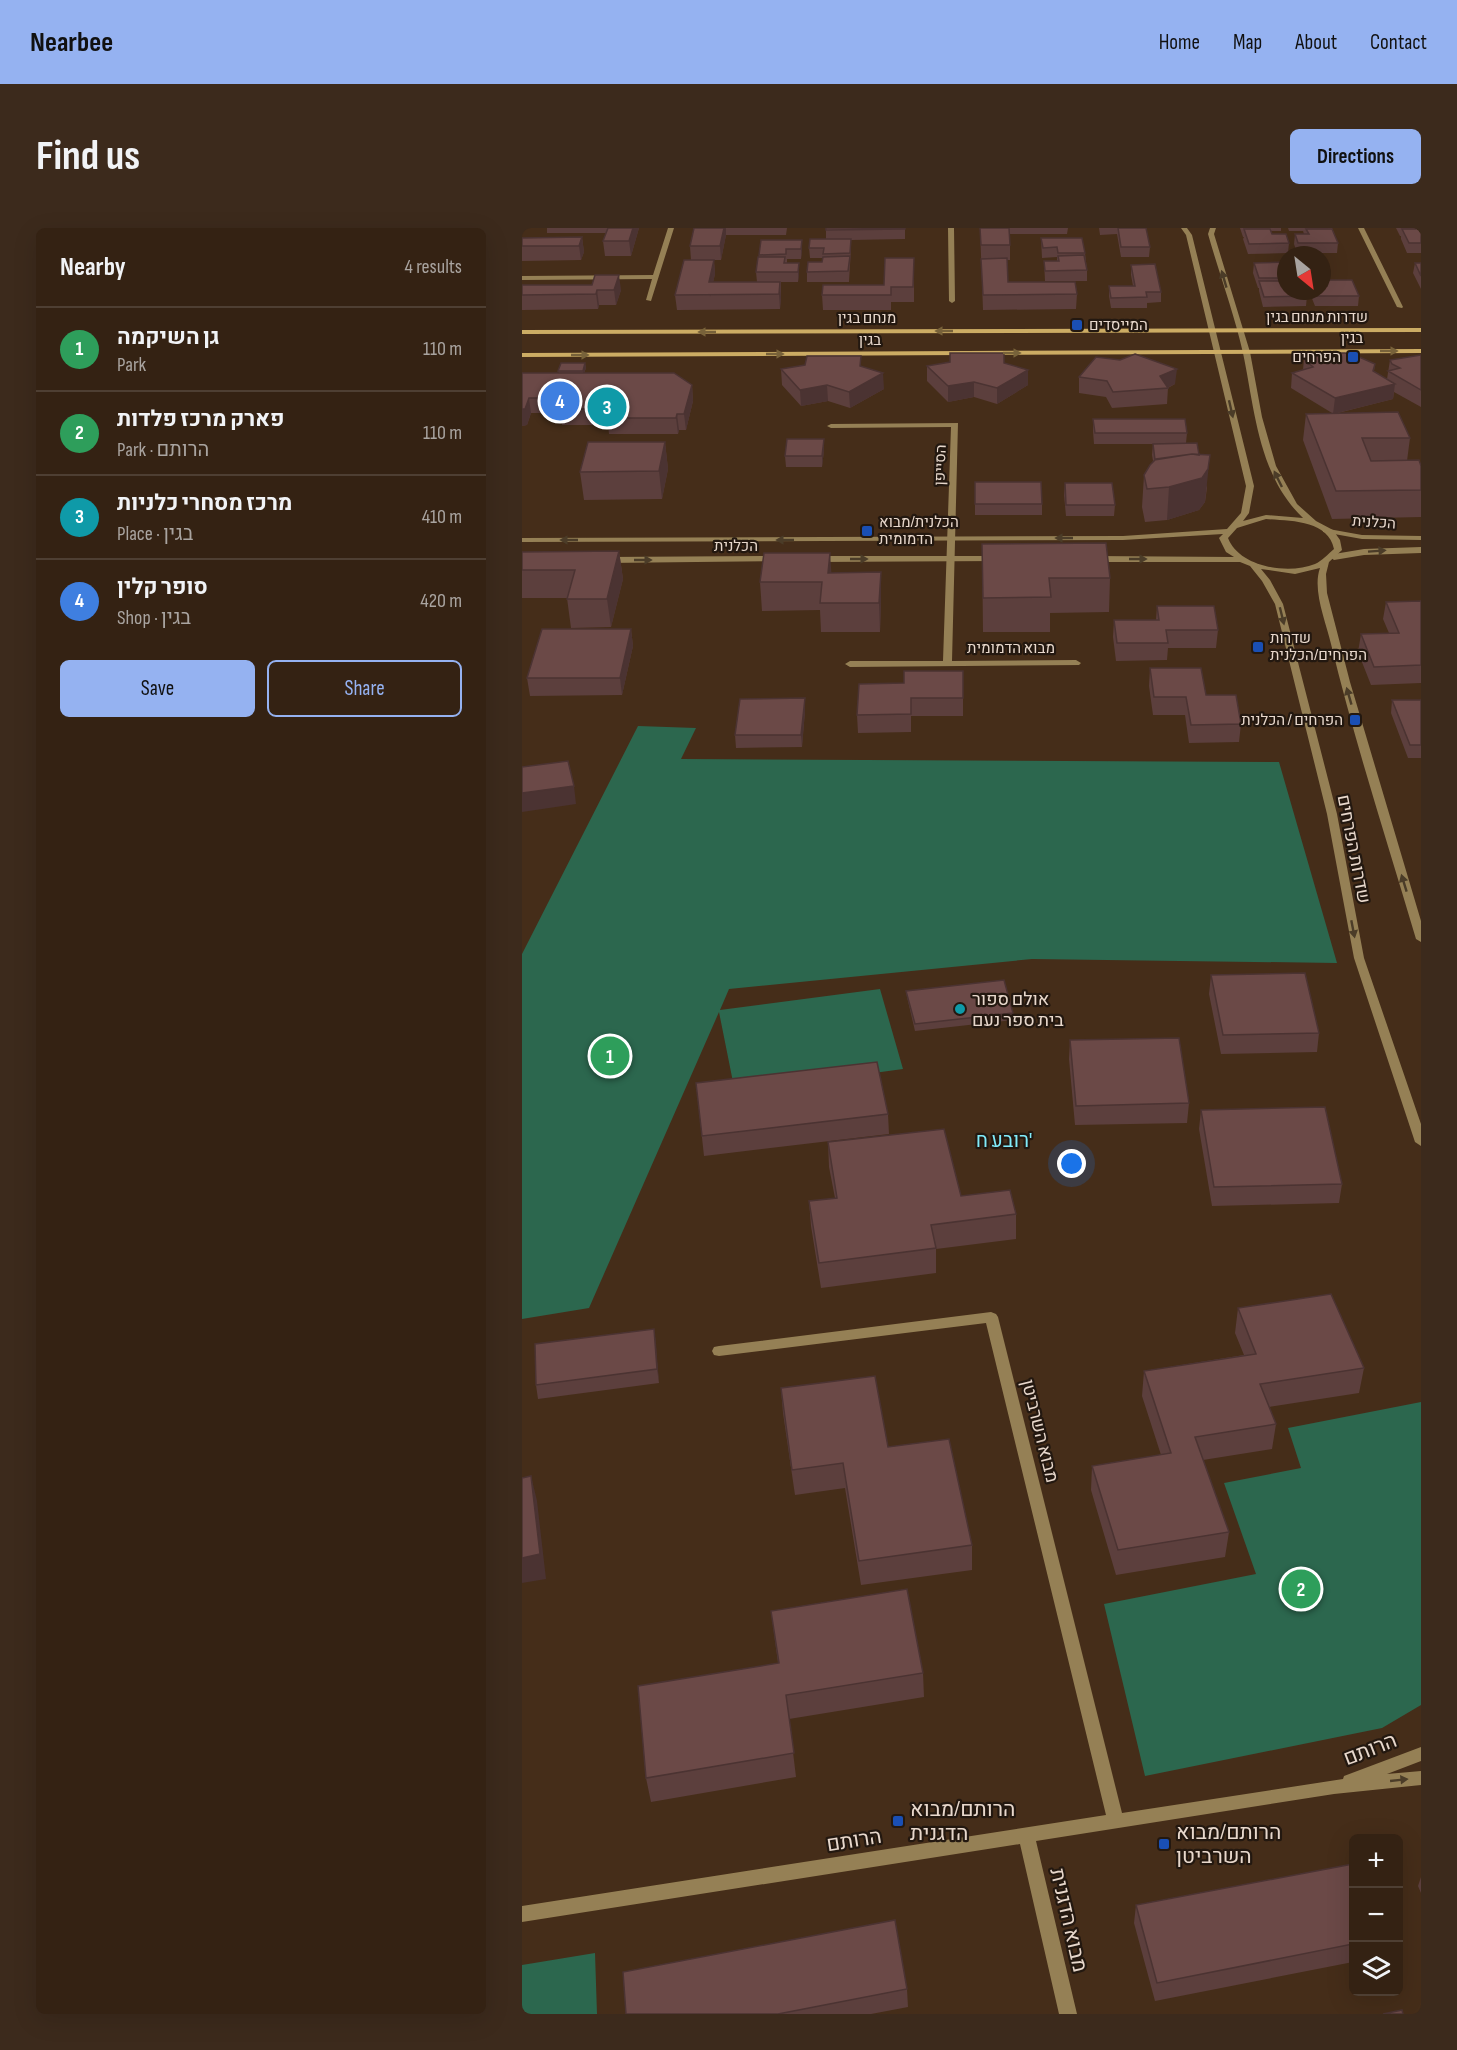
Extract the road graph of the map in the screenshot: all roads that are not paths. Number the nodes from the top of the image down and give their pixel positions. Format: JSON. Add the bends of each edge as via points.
{"nodes":[{"id":1,"x":671,"y":228,"type":"edge"},
{"id":2,"x":951,"y":228,"type":"edge"},
{"id":3,"x":1184,"y":228,"type":"edge"},
{"id":4,"x":1213,"y":228,"type":"edge"},
{"id":5,"x":1361,"y":228,"type":"edge"},
{"id":6,"x":656,"y":277,"type":"junction"},
{"id":7,"x":522,"y":278,"type":"edge"},
{"id":8,"x":649,"y":300,"type":"dead end"},
{"id":9,"x":952,"y":301,"type":"dead end"},
{"id":10,"x":1400,"y":307,"type":"dead end"},
{"id":11,"x":1213,"y":330,"type":"junction"},
{"id":12,"x":1421,"y":330,"type":"edge"},
{"id":13,"x":1239,"y":331,"type":"junction"},
{"id":14,"x":522,"y":332,"type":"edge"},
{"id":15,"x":1421,"y":351,"type":"edge"},
{"id":16,"x":1218,"y":352,"type":"junction"},
{"id":17,"x":1246,"y":352,"type":"junction"},
{"id":18,"x":522,"y":355,"type":"edge"},
{"id":19,"x":831,"y":426,"type":"dead end"},
{"id":20,"x":1237,"y":524,"type":"junction"},
{"id":21,"x":1314,"y":524,"type":"junction"},
{"id":22,"x":1326,"y":530,"type":"junction"},
{"id":23,"x":1227,"y":531,"type":"junction"},
{"id":24,"x":1421,"y":538,"type":"edge"},
{"id":25,"x":952,"y":539,"type":"junction"},
{"id":26,"x":522,"y":540,"type":"edge"},
{"id":27,"x":1421,"y":550,"type":"edge"},
{"id":28,"x":787,"y":559,"type":"edge"},
{"id":29,"x":810,"y":559,"type":"edge"},
{"id":30,"x":951,"y":559,"type":"junction"},
{"id":31,"x":1006,"y":559,"type":"edge"},
{"id":32,"x":1086,"y":559,"type":"edge"},
{"id":33,"x":591,"y":560,"type":"edge"},
{"id":34,"x":1237,"y":560,"type":"junction"},
{"id":35,"x":1330,"y":560,"type":"junction"},
{"id":36,"x":1254,"y":566,"type":"junction"},
{"id":37,"x":947,"y":663,"type":"junction"},
{"id":38,"x":1076,"y":663,"type":"dead end"},
{"id":39,"x":850,"y":664,"type":"dead end"},
{"id":40,"x":1421,"y":939,"type":"edge"},
{"id":41,"x":1421,"y":1142,"type":"edge"},
{"id":42,"x":719,"y":1351,"type":"dead end"},
{"id":43,"x":1421,"y":1754,"type":"edge"},
{"id":44,"x":1421,"y":1778,"type":"edge"},
{"id":45,"x":1334,"y":1787,"type":"junction"},
{"id":46,"x":1116,"y":1821,"type":"junction"},
{"id":47,"x":1026,"y":1836,"type":"junction"},
{"id":48,"x":522,"y":1914,"type":"edge"},
{"id":49,"x":1068,"y":2014,"type":"edge"}],
"edges":[{"from":1,"to":6,"type":"street"},
{"from":2,"to":9,"type":"street"},
{"from":3,"to":11,"type":"street"},
{"from":13,"to":4,"type":"street","one_way":true,"via":[[1211,234]]},
{"from":5,"to":10,"type":"street"},
{"from":6,"to":7,"type":"street"},
{"from":6,"to":8,"type":"street"},
{"from":11,"to":13,"type":"main road","name":"שדרות מנחם בגין"},
{"from":11,"to":14,"type":"main road","name":"מנחם בגין","one_way":true},
{"from":11,"to":16,"type":"street"},
{"from":12,"to":13,"type":"main road","name":"שדרות מנחם בגין"},
{"from":13,"to":17,"type":"street"},
{"from":17,"to":15,"type":"main road","name":"בגין","one_way":true},
{"from":16,"to":17,"type":"main road"},
{"from":18,"to":16,"type":"main road","name":"בגין","one_way":true},
{"from":16,"to":20,"type":"street","one_way":true,"via":[[1250,486],[1245,513]]},
{"from":21,"to":17,"type":"street","one_way":true,"via":[[1294,505],[1272,466]]},
{"from":19,"to":25,"type":"street","name":"הסייפן","via":[[955,425]]},
{"from":20,"to":21,"type":"street","via":[[1266,518]]},
{"from":20,"to":23,"type":"street"},
{"from":21,"to":22,"type":"street","name":"הכלנית"},
{"from":22,"to":24,"type":"street","name":"הכלנית","via":[[1362,537]]},
{"from":22,"to":35,"type":"street","name":"שדרות הפרחים","via":[[1338,543]]},
{"from":23,"to":25,"type":"street","name":"הכלנית","one_way":true,"via":[[1161,537]]},
{"from":23,"to":34,"type":"street","via":[[1223,545]]},
{"from":25,"to":26,"type":"street","name":"הכלנית","one_way":true},
{"from":25,"to":30,"type":"street","name":"הסייפן"},
{"from":35,"to":27,"type":"street","name":"הכלנית","one_way":true,"via":[[1364,552]]},
{"from":33,"to":28,"type":"street","name":"הכלנית","one_way":true},
{"from":29,"to":30,"type":"street","one_way":true},
{"from":30,"to":31,"type":"street"},
{"from":30,"to":37,"type":"street","name":"מבוא הדמומית"},
{"from":32,"to":34,"type":"street","one_way":true},
{"from":34,"to":36,"type":"street","name":"הכלנית"},
{"from":35,"to":36,"type":"street","name":"הכלנית","via":[[1314,567],[1285,571]]},
{"from":40,"to":35,"type":"street","name":"שדרות הפרחים","one_way":true,"via":[[1345,682],[1323,593],[1322,574]]},
{"from":36,"to":41,"type":"street","name":"שדרות הפרחים","one_way":true,"via":[[1279,604],[1332,814],[1359,958]]},
{"from":37,"to":38,"type":"street","name":"מבוא הדמומית"},
{"from":37,"to":39,"type":"street","name":"מבוא הדמומית"},
{"from":42,"to":46,"type":"street","name":"מבוא השרביטן","via":[[991,1317]]},
{"from":43,"to":45,"type":"street","name":"הרותם"},
{"from":45,"to":44,"type":"street","name":"הרותם","one_way":true},
{"from":45,"to":46,"type":"street","name":"הרותם"},
{"from":46,"to":47,"type":"street","name":"הרותם"},
{"from":47,"to":48,"type":"street","name":"הרותם"},
{"from":47,"to":49,"type":"street","name":"מבוא הדגנית"}]}
